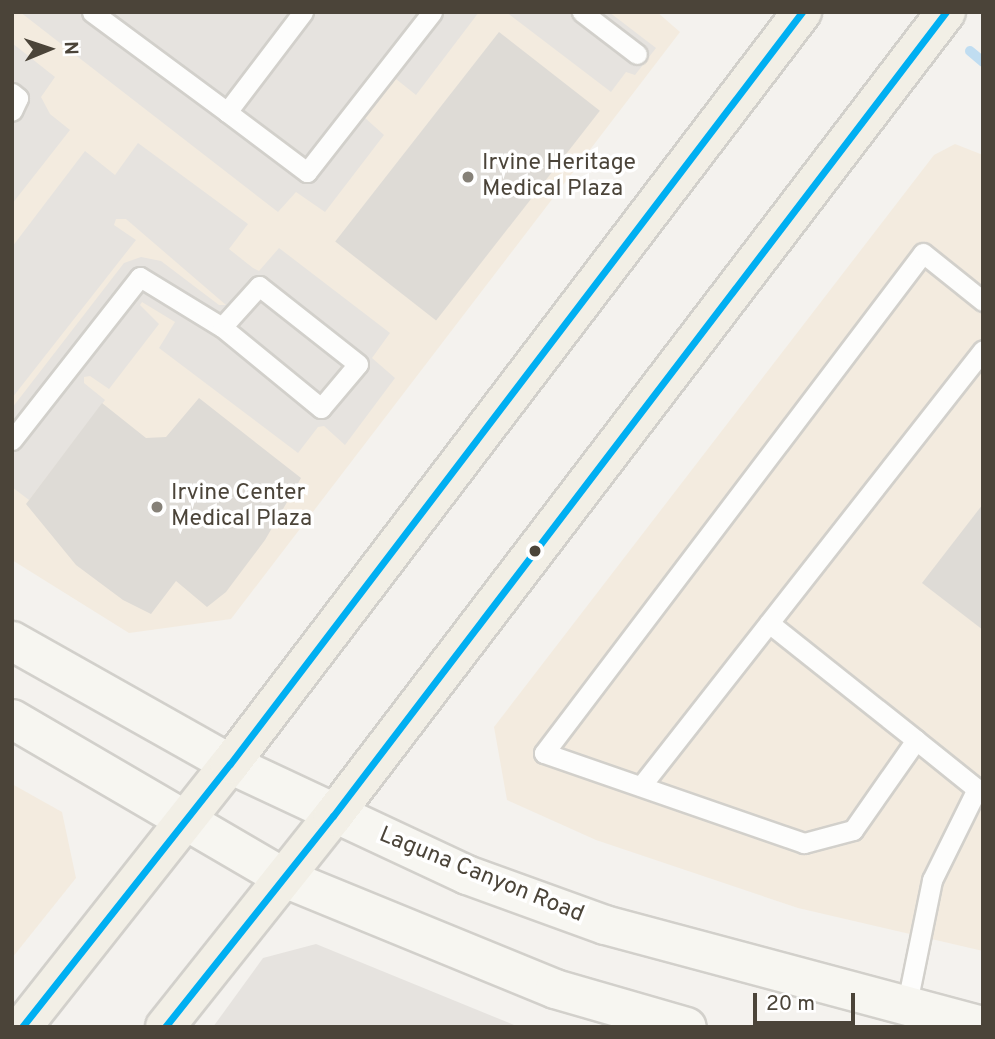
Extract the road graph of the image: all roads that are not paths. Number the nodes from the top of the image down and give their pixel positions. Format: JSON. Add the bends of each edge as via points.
{"nodes":[{"id":1,"x":92,"y":12,"type":"edge"},
{"id":2,"x":303,"y":12,"type":"edge"},
{"id":3,"x":432,"y":12,"type":"edge"},
{"id":4,"x":582,"y":12,"type":"edge"},
{"id":5,"x":802,"y":12,"type":"edge"},
{"id":6,"x":946,"y":12,"type":"edge"},
{"id":7,"x":637,"y":54,"type":"dead end"},
{"id":8,"x":12,"y":93,"type":"edge"},
{"id":9,"x":12,"y":111,"type":"edge"},
{"id":10,"x":227,"y":112,"type":"junction"},
{"id":11,"x":983,"y":301,"type":"edge"},
{"id":12,"x":222,"y":327,"type":"junction"},
{"id":13,"x":983,"y":350,"type":"edge"},
{"id":14,"x":12,"y":440,"type":"edge"},
{"id":15,"x":769,"y":622,"type":"junction"},
{"id":16,"x":12,"y":641,"type":"edge"},
{"id":17,"x":12,"y":719,"type":"edge"},
{"id":18,"x":916,"y":740,"type":"junction"},
{"id":19,"x":230,"y":764,"type":"junction"},
{"id":20,"x":641,"y":786,"type":"junction"},
{"id":21,"x":980,"y":791,"type":"edge"},
{"id":22,"x":333,"y":816,"type":"junction"},
{"id":23,"x":182,"y":820,"type":"junction"},
{"id":24,"x":282,"y":877,"type":"junction"},
{"id":25,"x":906,"y":1008,"type":"junction"},
{"id":26,"x":983,"y":1026,"type":"edge"},
{"id":27,"x":22,"y":1027,"type":"edge"},
{"id":28,"x":165,"y":1027,"type":"edge"},
{"id":29,"x":687,"y":1027,"type":"edge"}],
"edges":[{"from":1,"to":10,"type":"lane"},
{"from":2,"to":10,"type":"lane"},
{"from":3,"to":10,"type":"lane","via":[[307,172]]},
{"from":4,"to":7,"type":"lane"},
{"from":5,"to":19,"type":"main road"},
{"from":6,"to":22,"type":"main road"},
{"from":8,"to":9,"type":"lane","via":[[18,98]]},
{"from":11,"to":20,"type":"lane","via":[[923,253],[544,752]]},
{"from":12,"to":12,"type":"lane","via":[[321,408],[358,364],[258,286]]},
{"from":12,"to":14,"type":"lane","via":[[140,277]]},
{"from":13,"to":15,"type":"lane"},
{"from":15,"to":18,"type":"lane"},
{"from":15,"to":20,"type":"lane"},
{"from":16,"to":19,"type":"main road","name":"Laguna Canyon Road"},
{"from":17,"to":23,"type":"main road"},
{"from":18,"to":20,"type":"lane","via":[[853,830],[804,844]]},
{"from":18,"to":21,"type":"lane"},
{"from":19,"to":22,"type":"main road","name":"Laguna Canyon Road"},
{"from":19,"to":23,"type":"main road"},
{"from":21,"to":25,"type":"lane","via":[[932,880]]},
{"from":22,"to":24,"type":"main road"},
{"from":22,"to":25,"type":"main road","name":"Laguna Canyon Road","via":[[467,875],[605,925]]},
{"from":23,"to":24,"type":"main road"},
{"from":23,"to":27,"type":"main road"},
{"from":24,"to":28,"type":"main road"},
{"from":24,"to":29,"type":"main road","via":[[555,989]]},
{"from":25,"to":26,"type":"main road","name":"Laguna Canyon Road"}]}
